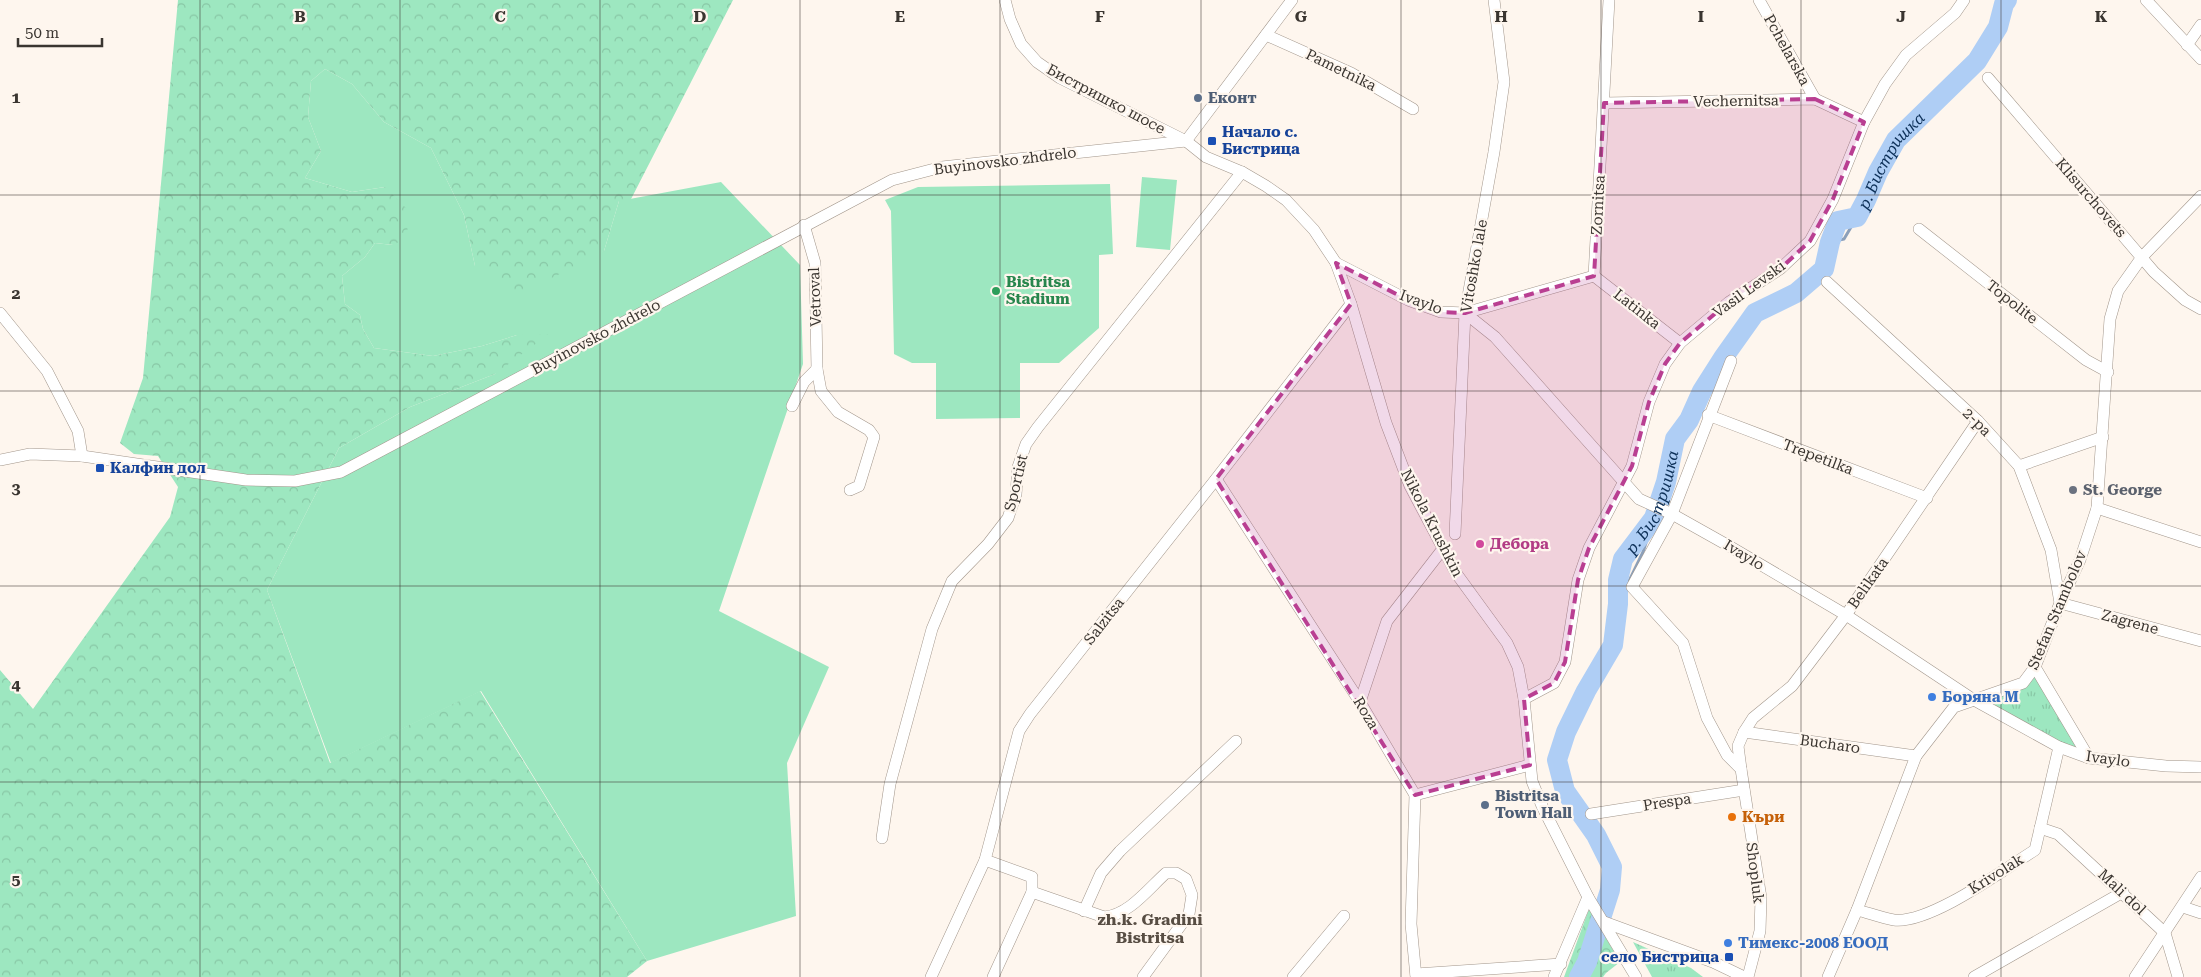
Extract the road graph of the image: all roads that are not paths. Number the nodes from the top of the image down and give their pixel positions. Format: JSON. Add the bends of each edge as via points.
{"nodes":[{"id":1,"x":1005,"y":0,"type":"edge"},
{"id":2,"x":1292,"y":0,"type":"edge"},
{"id":3,"x":1494,"y":0,"type":"edge"},
{"id":4,"x":1610,"y":0,"type":"edge"},
{"id":5,"x":1759,"y":0,"type":"edge"},
{"id":6,"x":1964,"y":0,"type":"edge"},
{"id":7,"x":2146,"y":0,"type":"edge"},
{"id":8,"x":2201,"y":25,"type":"edge"},
{"id":9,"x":1266,"y":35,"type":"junction"},
{"id":10,"x":2187,"y":45,"type":"junction"},
{"id":11,"x":2201,"y":59,"type":"edge"},
{"id":12,"x":1988,"y":78,"type":"dead end"},
{"id":13,"x":1815,"y":99,"type":"junction"},
{"id":14,"x":1604,"y":103,"type":"junction"},
{"id":15,"x":1413,"y":109,"type":"dead end"},
{"id":16,"x":1864,"y":122,"type":"junction"},
{"id":17,"x":1186,"y":141,"type":"junction"},
{"id":18,"x":1242,"y":172,"type":"junction"},
{"id":19,"x":2201,"y":196,"type":"edge"},
{"id":20,"x":804,"y":225,"type":"junction"},
{"id":21,"x":1919,"y":229,"type":"dead end"},
{"id":22,"x":2142,"y":257,"type":"junction"},
{"id":23,"x":1336,"y":263,"type":"junction"},
{"id":24,"x":1594,"y":276,"type":"junction"},
{"id":25,"x":1827,"y":282,"type":"dead end"},
{"id":26,"x":1351,"y":304,"type":"junction"},
{"id":27,"x":2201,"y":309,"type":"edge"},
{"id":28,"x":0,"y":314,"type":"edge"},
{"id":29,"x":1465,"y":314,"type":"junction"},
{"id":30,"x":1680,"y":343,"type":"junction"},
{"id":31,"x":1731,"y":361,"type":"dead end"},
{"id":32,"x":817,"y":370,"type":"junction"},
{"id":33,"x":2108,"y":372,"type":"junction"},
{"id":34,"x":792,"y":406,"type":"dead end"},
{"id":35,"x":1708,"y":415,"type":"junction"},
{"id":36,"x":1978,"y":421,"type":"junction"},
{"id":37,"x":2103,"y":437,"type":"junction"},
{"id":38,"x":82,"y":456,"type":"junction"},
{"id":39,"x":0,"y":460,"type":"edge"},
{"id":40,"x":2019,"y":466,"type":"junction"},
{"id":41,"x":1216,"y":479,"type":"junction"},
{"id":42,"x":1624,"y":482,"type":"junction"},
{"id":43,"x":850,"y":490,"type":"dead end"},
{"id":44,"x":1927,"y":498,"type":"junction"},
{"id":45,"x":2097,"y":508,"type":"junction"},
{"id":46,"x":1672,"y":514,"type":"junction"},
{"id":47,"x":1455,"y":534,"type":"dead end"},
{"id":48,"x":2201,"y":542,"type":"edge"},
{"id":49,"x":1442,"y":550,"type":"junction"},
{"id":50,"x":2060,"y":603,"type":"junction"},
{"id":51,"x":1846,"y":615,"type":"junction"},
{"id":52,"x":2201,"y":641,"type":"edge"},
{"id":53,"x":2035,"y":667,"type":"junction"},
{"id":54,"x":1524,"y":700,"type":"junction"},
{"id":55,"x":1974,"y":700,"type":"junction"},
{"id":56,"x":1360,"y":702,"type":"junction"},
{"id":57,"x":1744,"y":732,"type":"junction"},
{"id":58,"x":1236,"y":741,"type":"dead end"},
{"id":59,"x":2059,"y":747,"type":"junction"},
{"id":60,"x":1916,"y":756,"type":"junction"},
{"id":61,"x":2089,"y":758,"type":"junction"},
{"id":62,"x":1530,"y":765,"type":"junction"},
{"id":63,"x":2201,"y":767,"type":"edge"},
{"id":64,"x":1741,"y":768,"type":"junction"},
{"id":65,"x":1744,"y":790,"type":"junction"},
{"id":66,"x":1414,"y":795,"type":"junction"},
{"id":67,"x":1591,"y":814,"type":"dead end"},
{"id":68,"x":2040,"y":828,"type":"junction"},
{"id":69,"x":882,"y":838,"type":"dead end"},
{"id":70,"x":985,"y":860,"type":"junction"},
{"id":71,"x":2201,"y":877,"type":"edge"},
{"id":72,"x":1032,"y":892,"type":"junction"},
{"id":73,"x":2123,"y":892,"type":"junction"},
{"id":74,"x":1590,"y":900,"type":"junction"},
{"id":75,"x":2183,"y":907,"type":"junction"},
{"id":76,"x":1857,"y":910,"type":"junction"},
{"id":77,"x":1084,"y":911,"type":"junction"},
{"id":78,"x":2201,"y":913,"type":"edge"},
{"id":79,"x":1344,"y":916,"type":"dead end"},
{"id":80,"x":1604,"y":922,"type":"junction"},
{"id":81,"x":2165,"y":933,"type":"junction"},
{"id":82,"x":1561,"y":964,"type":"junction"},
{"id":83,"x":1416,"y":976,"type":"edge"},
{"id":84,"x":931,"y":977,"type":"edge"},
{"id":85,"x":994,"y":977,"type":"edge"},
{"id":86,"x":1143,"y":977,"type":"edge"},
{"id":87,"x":1293,"y":977,"type":"edge"},
{"id":88,"x":1554,"y":977,"type":"edge"},
{"id":89,"x":1636,"y":977,"type":"edge"},
{"id":90,"x":1744,"y":977,"type":"edge"},
{"id":91,"x":1748,"y":977,"type":"edge"},
{"id":92,"x":1828,"y":977,"type":"edge"},
{"id":93,"x":1974,"y":977,"type":"edge"},
{"id":94,"x":2135,"y":977,"type":"edge"},
{"id":95,"x":2178,"y":977,"type":"edge"}],
"edges":[{"from":1,"to":17,"type":"street","name":"Бистришко шосе","via":[[1021,44],[1037,62],[1060,78]]},
{"from":2,"to":9,"type":"street"},
{"from":3,"to":29,"type":"street","name":"Vitoshko lale","via":[[1504,82]]},
{"from":4,"to":14,"type":"street","name":"Zornitsa"},
{"from":5,"to":13,"type":"street","name":"Pchelarska"},
{"from":6,"to":16,"type":"street","name":"Vasil Levski","via":[[1954,13],[1906,55]]},
{"from":7,"to":10,"type":"street"},
{"from":8,"to":10,"type":"street"},
{"from":9,"to":15,"type":"street","name":"Pametnika","via":[[1351,73]]},
{"from":9,"to":17,"type":"street"},
{"from":10,"to":11,"type":"street"},
{"from":12,"to":22,"type":"street","name":"Klisurchovets"},
{"from":13,"to":14,"type":"street","name":"Vechernitsa"},
{"from":13,"to":16,"type":"street","name":"Vechernitsa"},
{"from":14,"to":24,"type":"street","name":"Zornitsa"},
{"from":16,"to":30,"type":"street","name":"Vasil Levski","via":[[1832,199],[1810,241],[1780,269],[1729,302]]},
{"from":17,"to":18,"type":"street","name":"Nikola Krushkin","via":[[1206,157]]},
{"from":17,"to":20,"type":"street","name":"Buyinovsko zhdrelo","via":[[942,167],[892,180]]},
{"from":18,"to":23,"type":"street","name":"Nikola Krushkin","via":[[1286,200],[1314,230]]},
{"from":18,"to":69,"type":"street","name":"Sportist","via":[[1026,444],[1008,518],[952,582],[932,629],[890,784]]},
{"from":19,"to":22,"type":"street","name":"Stefan Stambolov"},
{"from":20,"to":32,"type":"street","name":"Vetroval","via":[[815,263]]},
{"from":20,"to":38,"type":"street","name":"Buyinovsko zhdrelo","via":[[341,472],[295,482],[246,480]]},
{"from":21,"to":33,"type":"street","name":"Topolite","via":[[2086,360]]},
{"from":22,"to":27,"type":"street","name":"Klisurchovets","via":[[2185,300]]},
{"from":22,"to":33,"type":"street","name":"Stefan Stambolov","via":[[2118,291],[2110,319]]},
{"from":23,"to":26,"type":"street","name":"Nikola Krushkin"},
{"from":23,"to":29,"type":"street","name":"Ivaylo","via":[[1408,300],[1441,312]]},
{"from":24,"to":29,"type":"street"},
{"from":24,"to":30,"type":"street","name":"Latinka"},
{"from":25,"to":36,"type":"street","name":"2-ра"},
{"from":26,"to":41,"type":"street","name":"Salzitsa"},
{"from":26,"to":49,"type":"street","name":"Nikola Krushkin","via":[[1386,423],[1410,486]]},
{"from":28,"to":38,"type":"street","via":[[47,371],[78,431]]},
{"from":29,"to":42,"type":"street","name":"Ivaylo","via":[[1495,338]]},
{"from":29,"to":47,"type":"street","name":"Vitoshko lale"},
{"from":30,"to":42,"type":"street","name":"Vasil Levski","via":[[1665,364],[1649,402],[1632,466]]},
{"from":31,"to":35,"type":"street"},
{"from":32,"to":34,"type":"street","via":[[804,382]]},
{"from":32,"to":43,"type":"street","name":"Vetroval","via":[[821,391],[830,404],[874,437],[859,486]]},
{"from":33,"to":37,"type":"street","name":"Stefan Stambolov"},
{"from":35,"to":44,"type":"street","name":"Trepetilka"},
{"from":35,"to":46,"type":"street"},
{"from":36,"to":40,"type":"street","name":"2-ра"},
{"from":36,"to":44,"type":"street","name":"Belikata"},
{"from":37,"to":40,"type":"street"},
{"from":37,"to":45,"type":"street","name":"Stefan Stambolov"},
{"from":38,"to":39,"type":"street","name":"Buyinovsko zhdrelo","via":[[30,454]]},
{"from":40,"to":50,"type":"street","name":"2-ра","via":[[2051,550]]},
{"from":41,"to":56,"type":"street","name":"Roza"},
{"from":41,"to":70,"type":"street","name":"Salzitsa","via":[[1019,731]]},
{"from":42,"to":46,"type":"street","name":"Ivaylo","via":[[1638,499]]},
{"from":42,"to":54,"type":"street","name":"Vasil Levski","via":[[1589,548],[1578,580],[1564,662],[1554,683]]},
{"from":44,"to":51,"type":"street","name":"Belikata"},
{"from":45,"to":48,"type":"street"},
{"from":45,"to":50,"type":"street","name":"Stefan Stambolov","via":[[2080,560]]},
{"from":46,"to":51,"type":"street","name":"Ivaylo"},
{"from":46,"to":64,"type":"street","via":[[1632,587],[1684,643],[1707,718],[1727,755]]},
{"from":49,"to":54,"type":"street","name":"Nikola Krushkin","via":[[1507,643],[1518,667]]},
{"from":49,"to":56,"type":"street","via":[[1387,621]]},
{"from":50,"to":52,"type":"street","name":"Zagrene"},
{"from":50,"to":53,"type":"street","name":"Stefan Stambolov"},
{"from":51,"to":55,"type":"street","name":"Ivaylo"},
{"from":51,"to":57,"type":"street","name":"Belikata","via":[[1792,686],[1753,718]]},
{"from":53,"to":55,"type":"street","name":"Stefan Stambolov","via":[[2022,683]]},
{"from":53,"to":61,"type":"street"},
{"from":54,"to":62,"type":"street","name":"Nikola Krushkin"},
{"from":55,"to":59,"type":"street","name":"Ivaylo"},
{"from":55,"to":60,"type":"street","name":"Stefan Stambolov","via":[[1954,707]]},
{"from":56,"to":66,"type":"street","name":"Roza"},
{"from":57,"to":60,"type":"street","name":"Bucharo"},
{"from":57,"to":64,"type":"street","name":"Shopluk","via":[[1738,746]]},
{"from":58,"to":77,"type":"street","via":[[1101,873]]},
{"from":59,"to":61,"type":"street","name":"Ivaylo"},
{"from":59,"to":68,"type":"street","name":"Krivolak"},
{"from":60,"to":76,"type":"street","name":"Stefan Stambolov"},
{"from":61,"to":63,"type":"street","name":"Ivaylo"},
{"from":62,"to":66,"type":"street"},
{"from":62,"to":74,"type":"street","name":"Nikola Krushkin","via":[[1532,781],[1542,806]]},
{"from":64,"to":65,"type":"street","name":"Shopluk"},
{"from":65,"to":67,"type":"street","name":"Prespa"},
{"from":65,"to":91,"type":"street","name":"Shopluk","via":[[1761,898],[1760,931]]},
{"from":66,"to":83,"type":"street","via":[[1412,924]]},
{"from":68,"to":73,"type":"street","name":"Mali dol","via":[[2058,834]]},
{"from":68,"to":76,"type":"street","name":"Krivolak","via":[[2035,850],[1935,912],[1894,920]]},
{"from":70,"to":72,"type":"street","via":[[1032,877]]},
{"from":70,"to":84,"type":"street","name":"Salzitsa"},
{"from":71,"to":75,"type":"street"},
{"from":72,"to":77,"type":"street"},
{"from":72,"to":85,"type":"street"},
{"from":73,"to":81,"type":"street","name":"Mali dol"},
{"from":73,"to":93,"type":"street"},
{"from":74,"to":80,"type":"street","name":"Nikola Krushkin"},
{"from":74,"to":82,"type":"street"},
{"from":75,"to":78,"type":"street"},
{"from":75,"to":81,"type":"street"},
{"from":76,"to":92,"type":"street","name":"Stefan Stambolov"},
{"from":77,"to":86,"type":"street","via":[[1104,917],[1115,916],[1166,873],[1176,873],[1186,879],[1192,895],[1189,914]]},
{"from":79,"to":87,"type":"street"},
{"from":80,"to":89,"type":"street","name":"Nikola Krushkin"},
{"from":80,"to":90,"type":"street","via":[[1713,962]]},
{"from":81,"to":94,"type":"street"},
{"from":81,"to":95,"type":"street","name":"Mali dol"},
{"from":82,"to":83,"type":"street"},
{"from":82,"to":88,"type":"street"}]}
